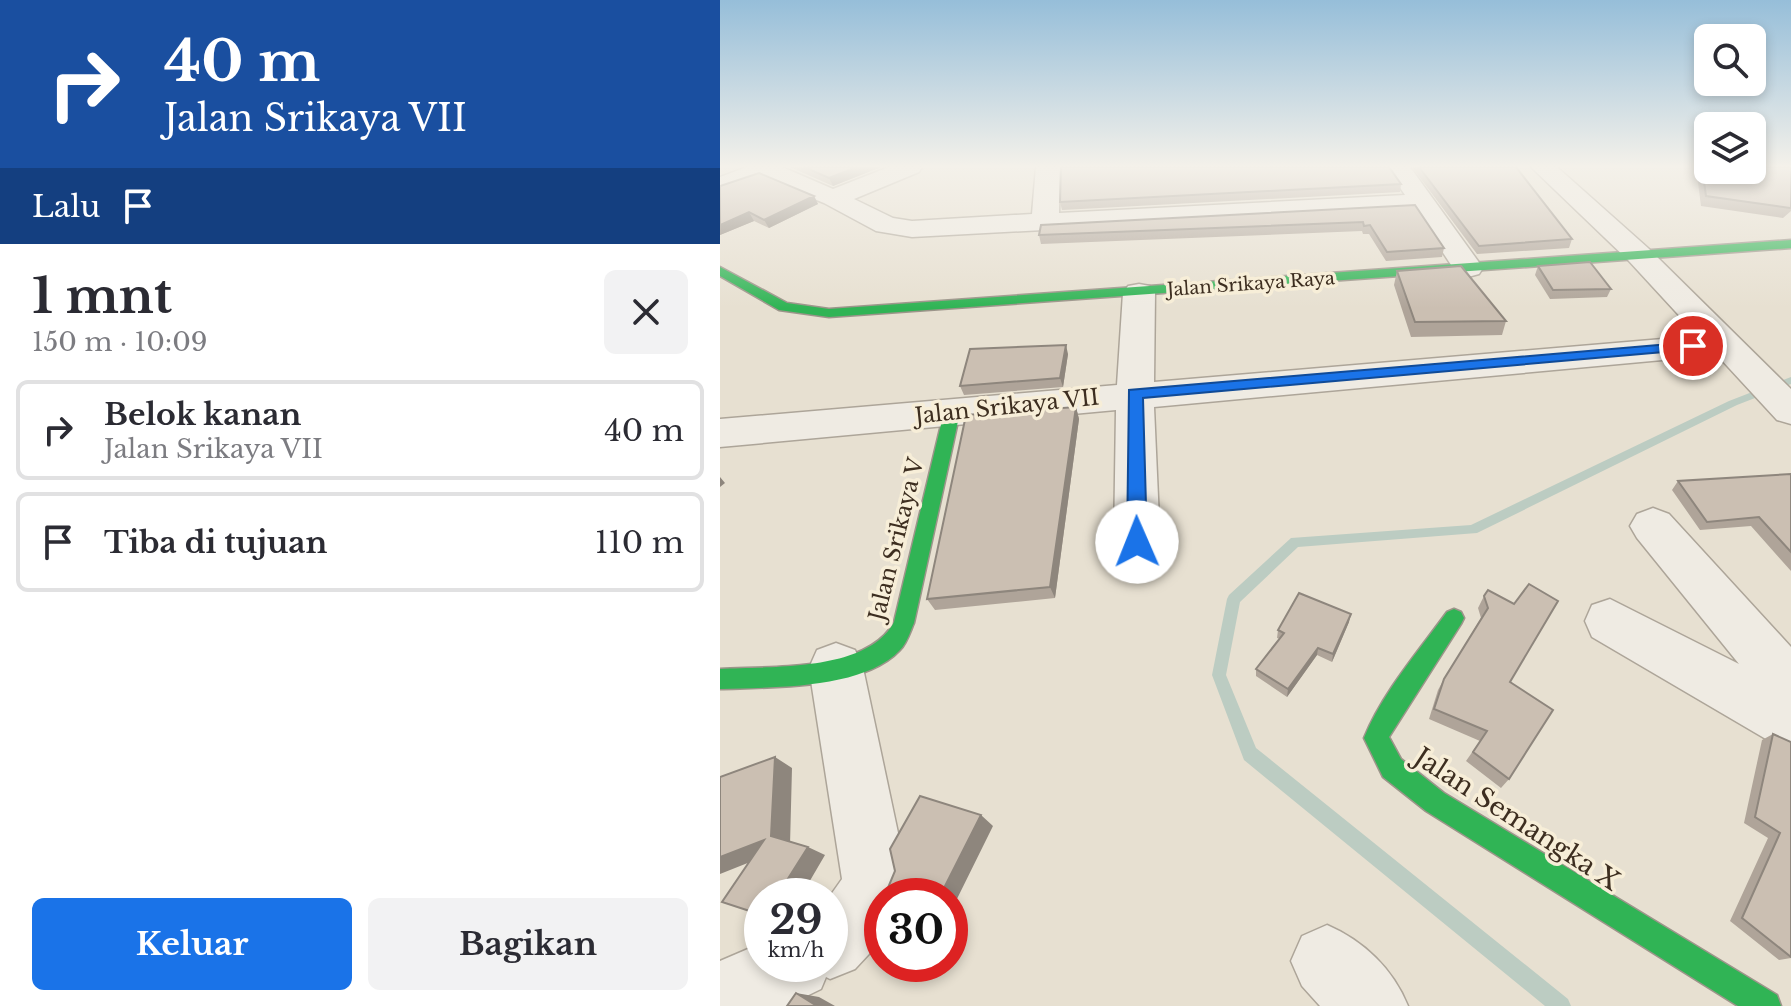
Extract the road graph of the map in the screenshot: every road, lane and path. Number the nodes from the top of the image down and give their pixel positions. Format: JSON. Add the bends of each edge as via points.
{"nodes":[{"id":1,"x":867,"y":214,"type":"edge"},
{"id":2,"x":1045,"y":214,"type":"edge"},
{"id":3,"x":1197,"y":214,"type":"edge"},
{"id":4,"x":1431,"y":214,"type":"edge"},
{"id":5,"x":1594,"y":214,"type":"edge"},
{"id":6,"x":1045,"y":222,"type":"junction"},
{"id":7,"x":1791,"y":244,"type":"edge"},
{"id":8,"x":1638,"y":254,"type":"junction"},
{"id":9,"x":1468,"y":268,"type":"junction"},
{"id":10,"x":720,"y":271,"type":"edge"},
{"id":11,"x":1139,"y":293,"type":"junction"},
{"id":12,"x":1732,"y":351,"type":"junction"},
{"id":13,"x":1135,"y":394,"type":"junction"},
{"id":14,"x":1787,"y":408,"type":"edge"},
{"id":15,"x":952,"y":412,"type":"junction"},
{"id":16,"x":720,"y":433,"type":"edge"},
{"id":17,"x":1653,"y":526,"type":"dead end"},
{"id":18,"x":1137,"y":542,"type":"dead end"},
{"id":19,"x":1454,"y":618,"type":"dead end"},
{"id":20,"x":1610,"y":621,"type":"dead end"},
{"id":21,"x":836,"y":668,"type":"junction"},
{"id":22,"x":720,"y":679,"type":"edge"},
{"id":23,"x":1791,"y":686,"type":"edge"},
{"id":24,"x":1791,"y":722,"type":"edge"},
{"id":25,"x":848,"y":929,"type":"edge"},
{"id":26,"x":757,"y":982,"type":"edge"},
{"id":27,"x":720,"y":999,"type":"edge"},
{"id":28,"x":1766,"y":1006,"type":"edge"}],
"edges":[{"from":1,"to":6,"type":"street","via":[[897,228]]},
{"from":2,"to":6,"type":"street"},
{"from":3,"to":6,"type":"street"},
{"from":4,"to":9,"type":"street"},
{"from":5,"to":8,"type":"street"},
{"from":7,"to":8,"type":"street","name":"Jalan Srikaya Raya"},
{"from":8,"to":9,"type":"street","name":"Jalan Srikaya Raya"},
{"from":8,"to":12,"type":"street"},
{"from":9,"to":11,"type":"street","name":"Jalan Srikaya Raya"},
{"from":10,"to":11,"type":"street","name":"Jalan Srikaya Raya","via":[[784,307],[829,313]]},
{"from":11,"to":13,"type":"street"},
{"from":12,"to":13,"type":"street","name":"Jalan Srikaya VII"},
{"from":12,"to":14,"type":"street"},
{"from":13,"to":15,"type":"street","name":"Jalan Srikaya VII"},
{"from":13,"to":18,"type":"street"},
{"from":15,"to":16,"type":"street","name":"Jalan Srikaya VII"},
{"from":15,"to":21,"type":"street","name":"Jalan Srikaya V","via":[[904,623],[891,645]]},
{"from":17,"to":23,"type":"street"},
{"from":19,"to":28,"type":"street","name":"Jalan Semangka X","via":[[1387,716],[1376,738],[1382,758],[1435,802]]},
{"from":20,"to":24,"type":"street"},
{"from":21,"to":22,"type":"street","name":"Jalan Srikaya V"},
{"from":21,"to":25,"type":"street","via":[[875,880],[866,906]]},
{"from":26,"to":27,"type":"street"}]}
